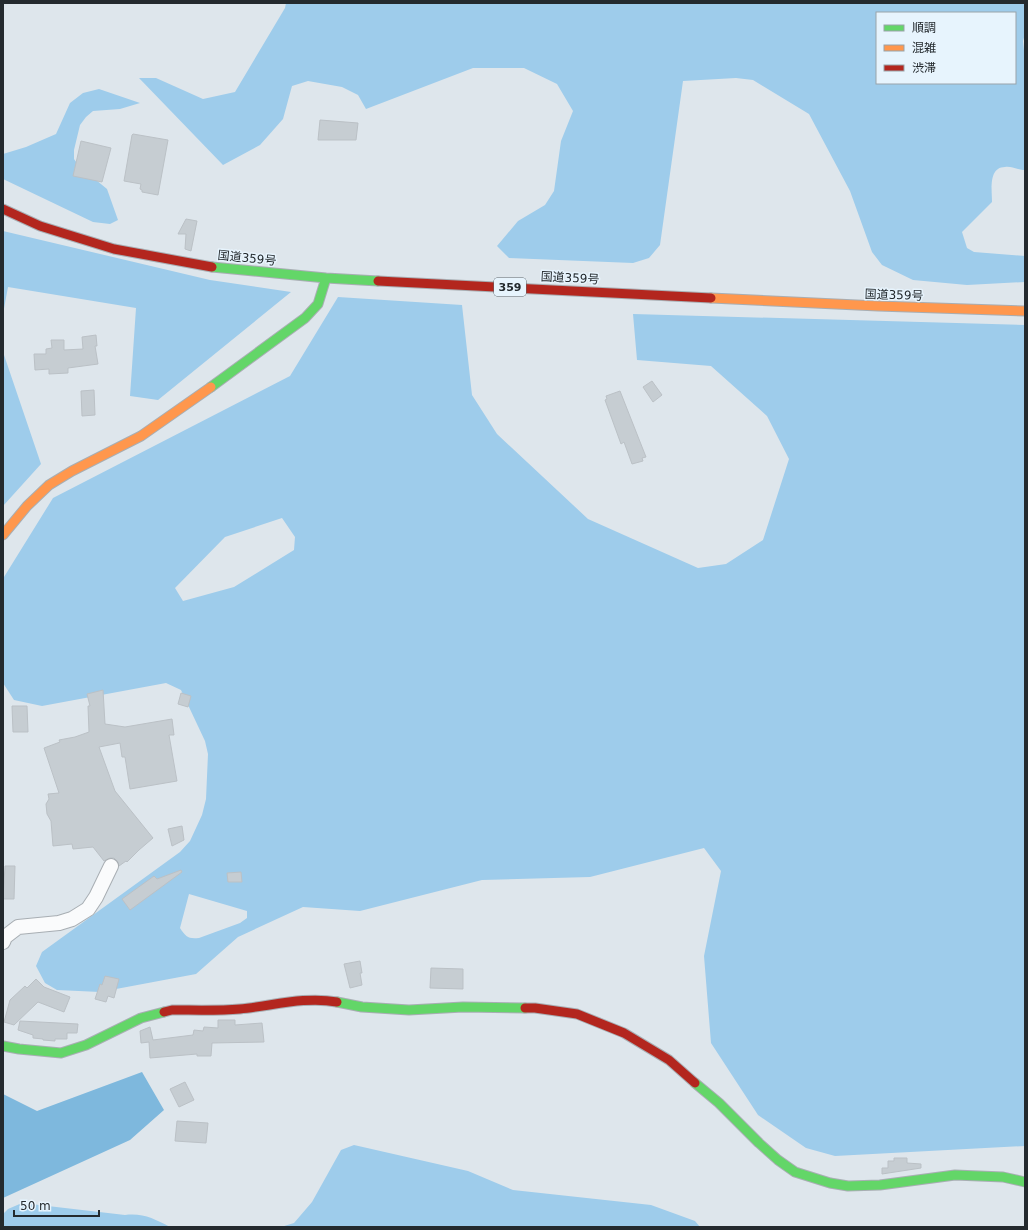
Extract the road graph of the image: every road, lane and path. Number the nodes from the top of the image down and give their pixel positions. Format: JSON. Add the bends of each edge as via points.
{"nodes":[{"id":1,"x":3,"y":209,"type":"edge"},
{"id":2,"x":326,"y":278,"type":"junction"},
{"id":3,"x":1025,"y":311,"type":"edge"},
{"id":4,"x":3,"y":535,"type":"edge"},
{"id":5,"x":111,"y":866,"type":"dead end"},
{"id":6,"x":3,"y":942,"type":"edge"},
{"id":7,"x":3,"y":1046,"type":"edge"},
{"id":8,"x":1025,"y":1182,"type":"edge"}],
"edges":[{"from":1,"to":2,"type":"main road","name":"国道359号","number":"359","via":[[40,226],[114,249],[221,269]]},
{"from":2,"to":3,"type":"main road","name":"国道359号","number":"359"},
{"from":2,"to":4,"type":"main road","via":[[318,304],[305,318],[141,436],[49,485]]},
{"from":5,"to":6,"type":"street","via":[[88,909],[72,919],[18,927],[8,934]]},
{"from":7,"to":8,"type":"main road","via":[[61,1053],[86,1045],[154,1014],[172,1010],[239,1009],[292,1001],[326,1000],[362,1007],[409,1010],[462,1007],[535,1008],[578,1014],[624,1033],[669,1060],[719,1103],[759,1144],[795,1172],[848,1186],[880,1185],[955,1175],[1003,1177]]}]}
